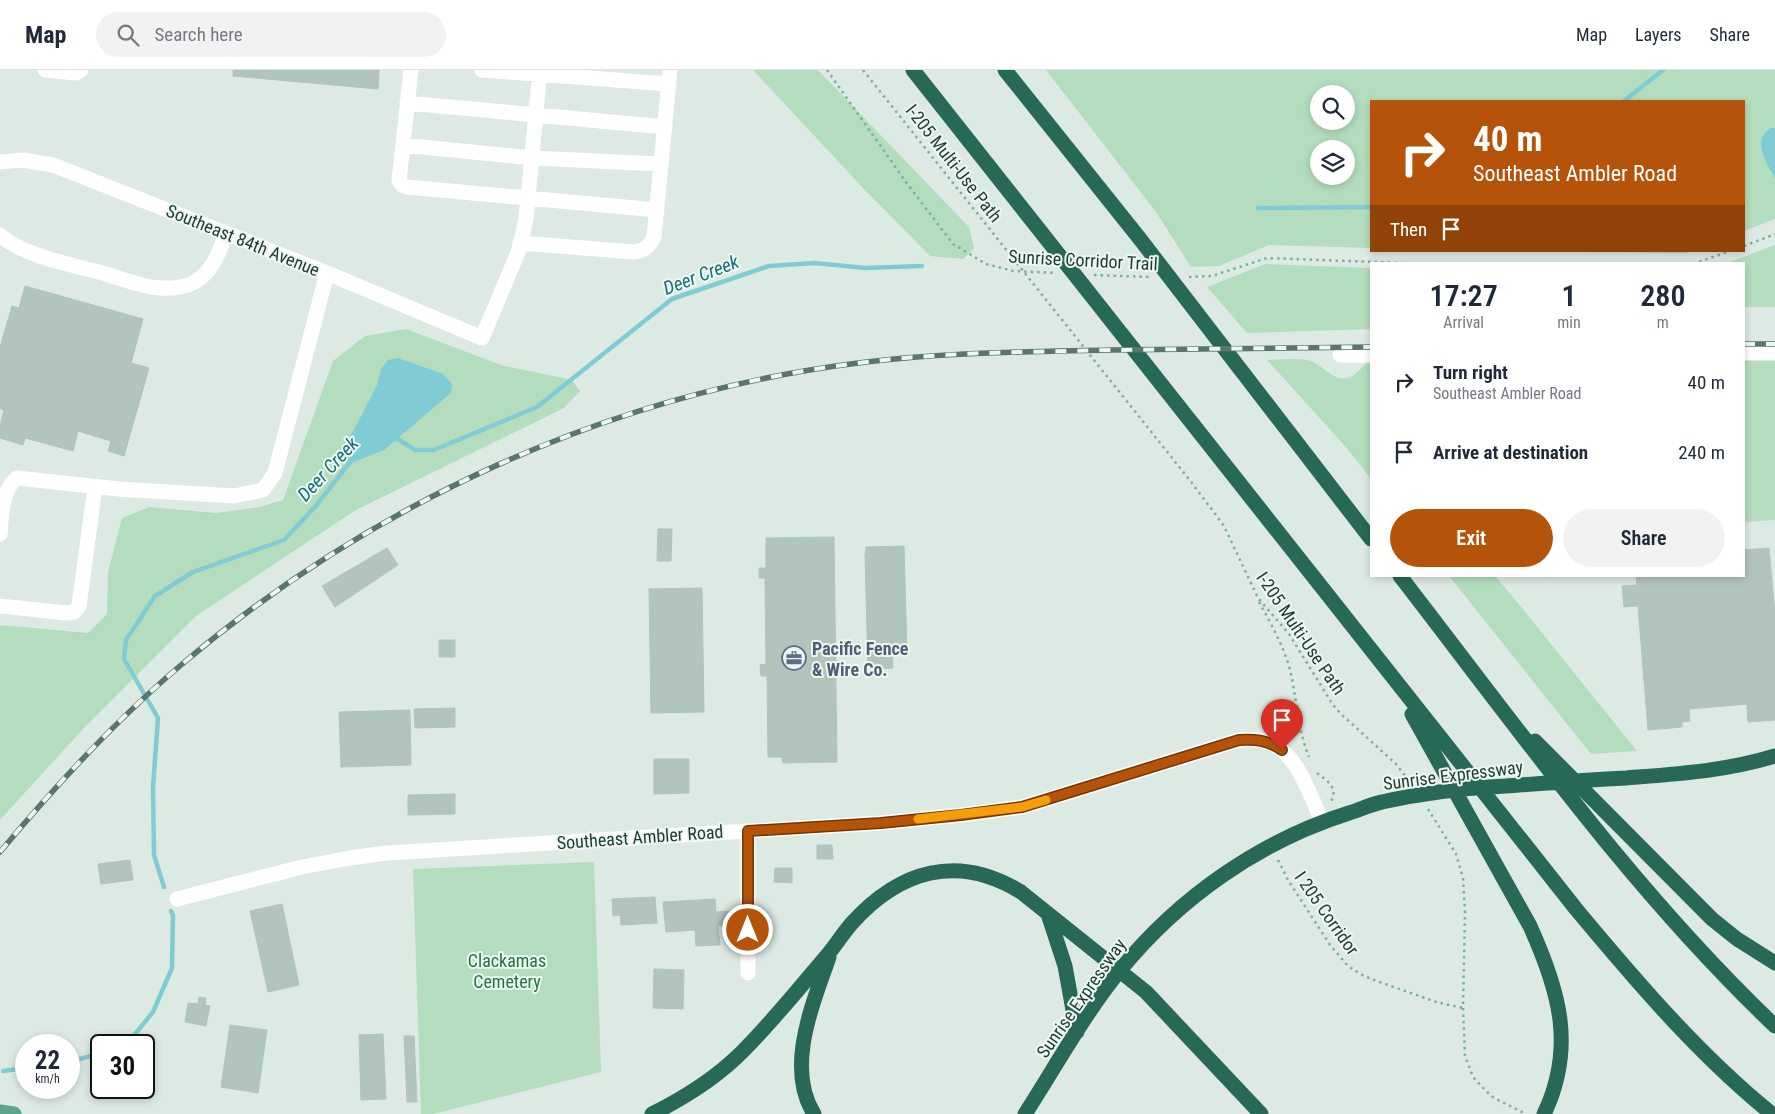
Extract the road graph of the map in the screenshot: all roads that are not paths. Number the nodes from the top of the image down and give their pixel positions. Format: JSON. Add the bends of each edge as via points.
{"nodes":[{"id":1,"x":44,"y":70,"type":"edge"},
{"id":2,"x":82,"y":70,"type":"edge"},
{"id":3,"x":411,"y":70,"type":"edge"},
{"id":4,"x":482,"y":70,"type":"edge"},
{"id":5,"x":912,"y":70,"type":"edge"},
{"id":6,"x":1004,"y":70,"type":"edge"},
{"id":7,"x":540,"y":73,"type":"edge"},
{"id":8,"x":670,"y":77,"type":"edge"},
{"id":9,"x":407,"y":103,"type":"junction"},
{"id":10,"x":536,"y":115,"type":"junction"},
{"id":11,"x":665,"y":127,"type":"junction"},
{"id":12,"x":403,"y":144,"type":"junction"},
{"id":13,"x":532,"y":158,"type":"junction"},
{"id":14,"x":0,"y":162,"type":"edge"},
{"id":15,"x":661,"y":164,"type":"junction"},
{"id":16,"x":528,"y":199,"type":"junction"},
{"id":17,"x":657,"y":210,"type":"junction"},
{"id":18,"x":226,"y":234,"type":"junction"},
{"id":19,"x":0,"y":235,"type":"edge"},
{"id":20,"x":520,"y":242,"type":"junction"},
{"id":21,"x":327,"y":273,"type":"junction"},
{"id":22,"x":1745,"y":353,"type":"edge"},
{"id":23,"x":1775,"y":353,"type":"edge"},
{"id":24,"x":1340,"y":355,"type":"dead end"},
{"id":25,"x":1370,"y":355,"type":"edge"},
{"id":26,"x":95,"y":486,"type":"junction"},
{"id":27,"x":0,"y":534,"type":"edge"},
{"id":28,"x":1370,"y":537,"type":"edge"},
{"id":29,"x":1401,"y":577,"type":"edge"},
{"id":30,"x":0,"y":606,"type":"edge"},
{"id":31,"x":1389,"y":674,"type":"junction"},
{"id":32,"x":1499,"y":704,"type":"junction"},
{"id":33,"x":1775,"y":756,"type":"edge"},
{"id":34,"x":1322,"y":821,"type":"junction"},
{"id":35,"x":748,"y":831,"type":"junction"},
{"id":36,"x":177,"y":898,"type":"dead end"},
{"id":37,"x":1048,"y":914,"type":"junction"},
{"id":38,"x":831,"y":950,"type":"junction"},
{"id":39,"x":1775,"y":963,"type":"edge"},
{"id":40,"x":1120,"y":971,"type":"junction"},
{"id":41,"x":748,"y":973,"type":"dead end"},
{"id":42,"x":1775,"y":1026,"type":"edge"},
{"id":43,"x":1077,"y":1032,"type":"junction"},
{"id":44,"x":0,"y":1112,"type":"edge"},
{"id":45,"x":14,"y":1114,"type":"edge"},
{"id":46,"x":652,"y":1114,"type":"edge"},
{"id":47,"x":814,"y":1114,"type":"edge"},
{"id":48,"x":1025,"y":1114,"type":"edge"},
{"id":49,"x":1261,"y":1114,"type":"edge"},
{"id":50,"x":1544,"y":1114,"type":"edge"},
{"id":51,"x":1772,"y":1114,"type":"edge"}],
"edges":[{"from":1,"to":2,"type":"street","via":[[76,73]]},
{"from":3,"to":9,"type":"street"},
{"from":4,"to":7,"type":"street"},
{"from":5,"to":31,"type":"highway"},
{"from":6,"to":28,"type":"highway","via":[[1140,239]]},
{"from":7,"to":8,"type":"street"},
{"from":7,"to":10,"type":"street"},
{"from":8,"to":11,"type":"street"},
{"from":9,"to":10,"type":"street"},
{"from":9,"to":12,"type":"street"},
{"from":10,"to":11,"type":"street"},
{"from":10,"to":13,"type":"street"},
{"from":11,"to":15,"type":"street"},
{"from":12,"to":13,"type":"street"},
{"from":12,"to":16,"type":"street","via":[[399,181],[402,185]]},
{"from":13,"to":15,"type":"street"},
{"from":13,"to":16,"type":"street"},
{"from":14,"to":18,"type":"street","name":"Southeast 84th Avenue","via":[[22,160],[53,164]]},
{"from":15,"to":17,"type":"street"},
{"from":16,"to":17,"type":"street"},
{"from":16,"to":20,"type":"street"},
{"from":17,"to":20,"type":"street","via":[[654,237],[645,250],[634,252]]},
{"from":18,"to":19,"type":"street","via":[[206,274],[191,284],[172,288],[150,286],[26,251]]},
{"from":18,"to":21,"type":"street","name":"Southeast 84th Avenue"},
{"from":20,"to":21,"type":"street","name":"Southeast 84th Avenue","via":[[482,338]]},
{"from":21,"to":26,"type":"street","via":[[275,473],[262,490],[234,496]]},
{"from":22,"to":23,"type":"street"},
{"from":24,"to":25,"type":"street"},
{"from":26,"to":27,"type":"street","via":[[17,478],[6,492]]},
{"from":26,"to":30,"type":"street","via":[[79,606],[74,612],[67,613]]},
{"from":29,"to":32,"type":"highway"},
{"from":31,"to":50,"type":"highway","via":[[1530,926],[1546,962],[1557,998],[1561,1038],[1557,1077]]},
{"from":31,"to":51,"type":"highway","via":[[1622,964],[1705,1053]]},
{"from":32,"to":39,"type":"highway","via":[[1712,919]]},
{"from":32,"to":42,"type":"highway","via":[[1568,795],[1678,926]]},
{"from":33,"to":34,"type":"highway","name":"Sunrise Expressway","via":[[1731,767],[1662,775],[1430,794],[1381,802]]},
{"from":34,"to":35,"type":"street","name":"Southeast Ambler Road","via":[[1290,758],[1275,745],[1256,739],[1239,740],[1022,807],[881,823]]},
{"from":34,"to":40,"type":"highway","name":"Sunrise Expressway","via":[[1270,846],[1218,879],[1184,905]]},
{"from":35,"to":36,"type":"street","name":"Southeast Ambler Road","via":[[426,850],[350,858]]},
{"from":35,"to":41,"type":"street"},
{"from":37,"to":38,"type":"highway","via":[[1005,882],[990,876],[960,871],[929,873],[902,883],[876,900]]},
{"from":37,"to":40,"type":"highway"},
{"from":37,"to":43,"type":"highway","via":[[1065,966]]},
{"from":38,"to":46,"type":"highway","via":[[742,1052],[703,1084]]},
{"from":38,"to":47,"type":"highway","via":[[804,1036],[802,1078]]},
{"from":40,"to":43,"type":"highway","name":"Sunrise Expressway"},
{"from":40,"to":49,"type":"highway","via":[[1146,992]]},
{"from":43,"to":48,"type":"highway","name":"Sunrise Expressway"},
{"from":44,"to":45,"type":"main road"}]}
